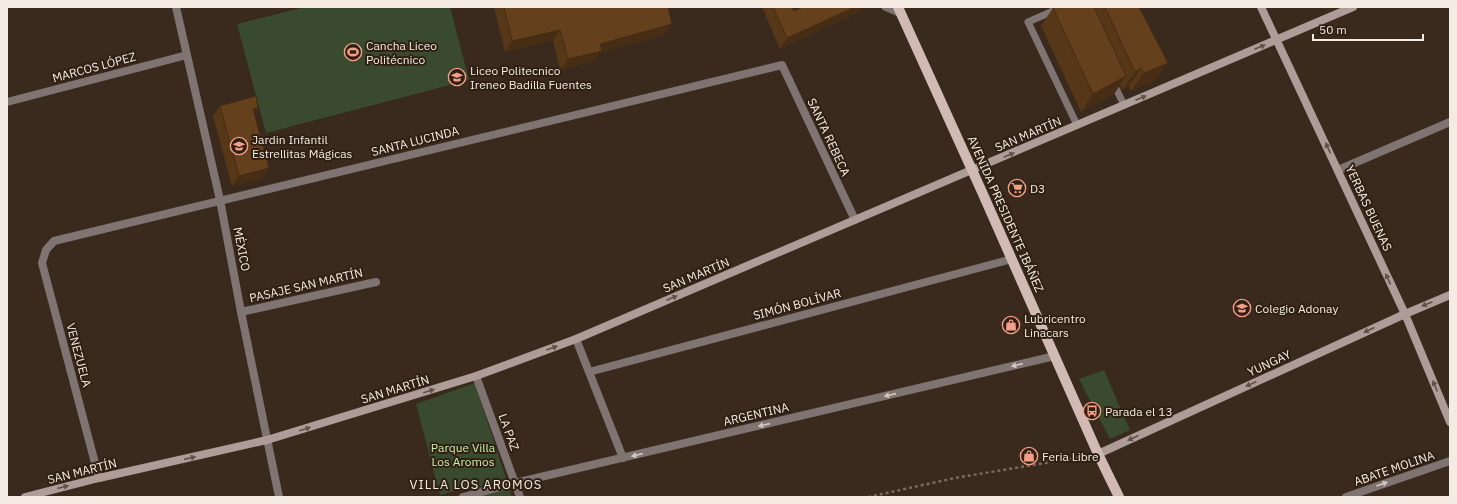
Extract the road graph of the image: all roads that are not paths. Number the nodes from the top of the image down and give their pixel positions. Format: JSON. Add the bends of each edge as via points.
{"nodes":[{"id":1,"x":176,"y":7,"type":"edge"},
{"id":2,"x":885,"y":7,"type":"edge"},
{"id":3,"x":1062,"y":7,"type":"edge"},
{"id":4,"x":1261,"y":7,"type":"edge"},
{"id":5,"x":1353,"y":7,"type":"edge"},
{"id":6,"x":900,"y":10,"type":"edge"},
{"id":7,"x":1277,"y":40,"type":"junction"},
{"id":8,"x":187,"y":55,"type":"junction"},
{"id":9,"x":782,"y":65,"type":"joint"},
{"id":10,"x":1111,"y":78,"type":"edge"},
{"id":11,"x":7,"y":102,"type":"edge"},
{"id":12,"x":1124,"y":105,"type":"junction"},
{"id":13,"x":1450,"y":122,"type":"edge"},
{"id":14,"x":1077,"y":125,"type":"junction"},
{"id":15,"x":973,"y":170,"type":"junction"},
{"id":16,"x":1338,"y":170,"type":"junction"},
{"id":17,"x":220,"y":200,"type":"junction"},
{"id":18,"x":855,"y":220,"type":"junction"},
{"id":19,"x":54,"y":241,"type":"joint"},
{"id":20,"x":1012,"y":259,"type":"junction"},
{"id":21,"x":376,"y":282,"type":"dead end"},
{"id":22,"x":1450,"y":295,"type":"edge"},
{"id":23,"x":241,"y":312,"type":"junction"},
{"id":24,"x":1405,"y":314,"type":"junction"},
{"id":25,"x":576,"y":339,"type":"junction"},
{"id":26,"x":1055,"y":356,"type":"junction"},
{"id":27,"x":589,"y":372,"type":"junction"},
{"id":28,"x":476,"y":376,"type":"junction"},
{"id":29,"x":1450,"y":422,"type":"edge"},
{"id":30,"x":267,"y":440,"type":"junction"},
{"id":31,"x":1098,"y":454,"type":"junction"},
{"id":32,"x":623,"y":458,"type":"junction"},
{"id":33,"x":1450,"y":461,"type":"edge"},
{"id":34,"x":99,"y":478,"type":"junction"},
{"id":35,"x":515,"y":483,"type":"junction"},
{"id":36,"x":25,"y":497,"type":"edge"},
{"id":37,"x":279,"y":497,"type":"edge"},
{"id":38,"x":463,"y":497,"type":"edge"},
{"id":39,"x":520,"y":497,"type":"edge"},
{"id":40,"x":1119,"y":497,"type":"edge"},
{"id":41,"x":1346,"y":497,"type":"edge"}],
"edges":[{"from":1,"to":8,"type":"street","name":"MÉXICO"},
{"from":2,"to":6,"type":"lane"},
{"from":3,"to":14,"type":"lane","via":[[1028,22]]},
{"from":4,"to":7,"type":"street","name":"YERBAS BUENAS"},
{"from":5,"to":7,"type":"street","name":"SAN MARTÍN"},
{"from":6,"to":15,"type":"main road","name":"AVENIDA PRESIDENTE IBÁÑEZ"},
{"from":12,"to":7,"type":"street","name":"SAN MARTÍN","one_way":true},
{"from":16,"to":7,"type":"street","name":"YERBAS BUENAS","one_way":true},
{"from":8,"to":11,"type":"street","name":"MARCOS LÓPEZ"},
{"from":8,"to":17,"type":"street","name":"MÉXICO"},
{"from":9,"to":17,"type":"street","name":"SANTA LUCINDA"},
{"from":9,"to":18,"type":"street","name":"SANTA REBECA"},
{"from":10,"to":12,"type":"lane"},
{"from":12,"to":14,"type":"street","name":"SAN MARTÍN"},
{"from":13,"to":16,"type":"street"},
{"from":15,"to":14,"type":"street","name":"SAN MARTÍN","one_way":true},
{"from":15,"to":18,"type":"street","name":"SAN MARTÍN"},
{"from":15,"to":20,"type":"main road","name":"AVENIDA PRESIDENTE IBÁÑEZ"},
{"from":24,"to":16,"type":"street","name":"YERBAS BUENAS","one_way":true},
{"from":17,"to":19,"type":"street","name":"SANTA LUCINDA"},
{"from":17,"to":23,"type":"street","name":"MÉXICO"},
{"from":25,"to":18,"type":"street","name":"SAN MARTÍN","one_way":true},
{"from":19,"to":34,"type":"street","name":"VENEZUELA","via":[[46,250],[42,264]]},
{"from":20,"to":26,"type":"main road","name":"AVENIDA PRESIDENTE IBÁÑEZ"},
{"from":20,"to":27,"type":"street","name":"SIMÓN BOLÍVAR"},
{"from":21,"to":23,"type":"street","name":"PASAJE SAN MARTÍN"},
{"from":22,"to":24,"type":"street","name":"YUNGAY","one_way":true},
{"from":23,"to":30,"type":"street","name":"MÉXICO"},
{"from":29,"to":24,"type":"street","name":"YERBAS BUENAS","one_way":true},
{"from":24,"to":31,"type":"street","name":"YUNGAY","one_way":true},
{"from":25,"to":27,"type":"street"},
{"from":28,"to":25,"type":"street","name":"SAN MARTÍN","one_way":true},
{"from":26,"to":31,"type":"main road","name":"AVENIDA PRESIDENTE IBÁÑEZ"},
{"from":26,"to":32,"type":"street","name":"ARGENTINA","one_way":true},
{"from":27,"to":32,"type":"street"},
{"from":30,"to":28,"type":"street","name":"SAN MARTÍN","one_way":true},
{"from":28,"to":35,"type":"street","name":"LA PAZ"},
{"from":34,"to":30,"type":"street","name":"SAN MARTÍN","one_way":true},
{"from":30,"to":37,"type":"street","name":"MÉXICO"},
{"from":31,"to":40,"type":"main road","name":"AVENIDA PRESIDENTE IBÁÑEZ"},
{"from":32,"to":35,"type":"street","name":"ARGENTINA"},
{"from":41,"to":33,"type":"street","name":"ABATE MOLINA","one_way":true},
{"from":36,"to":34,"type":"street","name":"SAN MARTÍN","one_way":true},
{"from":35,"to":38,"type":"street","name":"ARGENTINA"},
{"from":35,"to":39,"type":"street","name":"LA PAZ"}]}
